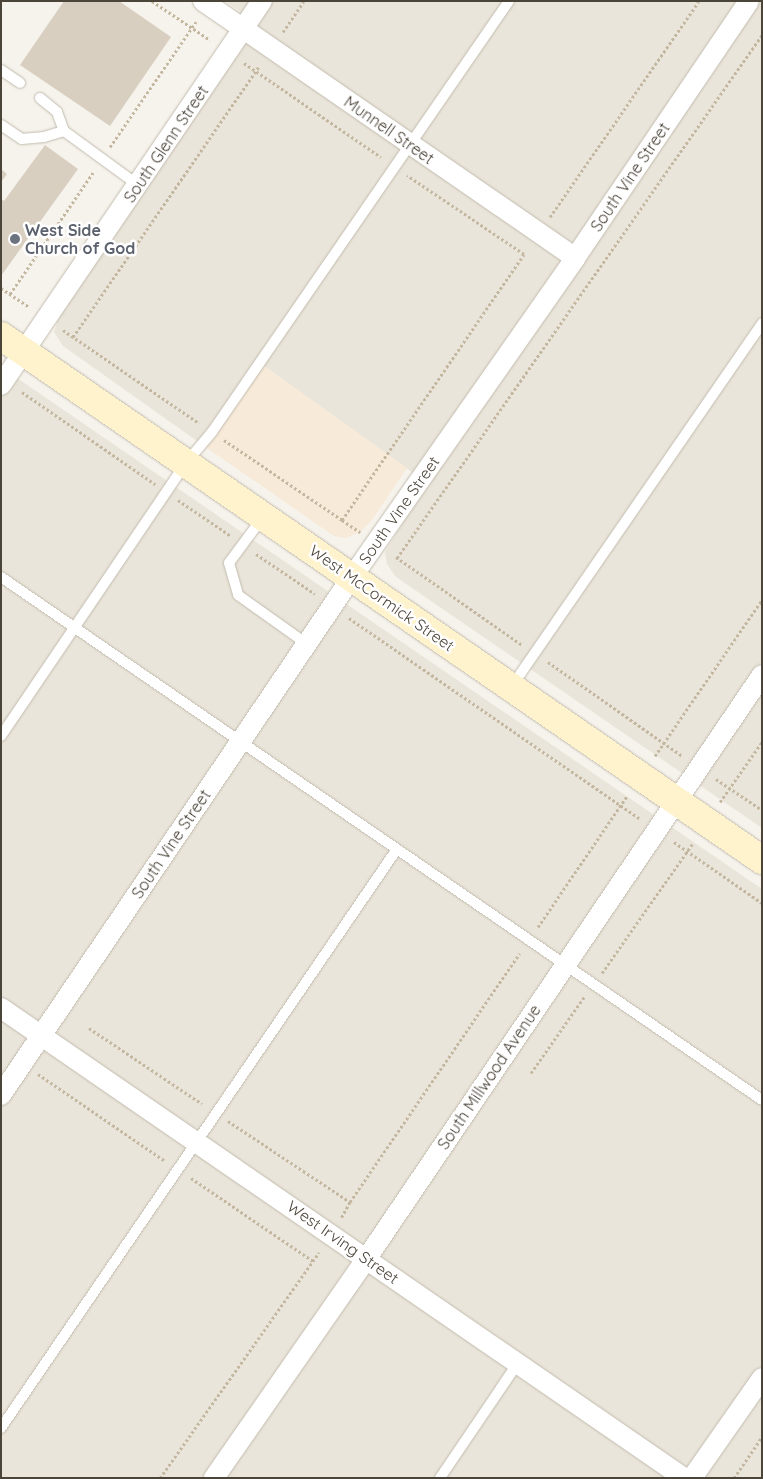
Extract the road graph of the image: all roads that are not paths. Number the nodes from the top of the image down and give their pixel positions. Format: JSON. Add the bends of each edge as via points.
{"nodes":[{"id":1,"x":203,"y":1,"type":"edge"},
{"id":2,"x":262,"y":1,"type":"edge"},
{"id":3,"x":509,"y":1,"type":"edge"},
{"id":4,"x":749,"y":1,"type":"edge"},
{"id":5,"x":243,"y":29,"type":"junction"},
{"id":6,"x":1,"y":70,"type":"edge"},
{"id":7,"x":20,"y":83,"type":"dead end"},
{"id":8,"x":40,"y":98,"type":"dead end"},
{"id":9,"x":1,"y":125,"type":"edge"},
{"id":10,"x":64,"y":131,"type":"junction"},
{"id":11,"x":410,"y":144,"type":"junction"},
{"id":12,"x":138,"y":185,"type":"junction"},
{"id":13,"x":575,"y":258,"type":"junction"},
{"id":14,"x":762,"y":323,"type":"edge"},
{"id":15,"x":1,"y":336,"type":"edge"},
{"id":16,"x":24,"y":352,"type":"junction"},
{"id":17,"x":3,"y":383,"type":"edge"},
{"id":18,"x":186,"y":463,"type":"junction"},
{"id":19,"x":264,"y":516,"type":"junction"},
{"id":20,"x":1,"y":577,"type":"edge"},
{"id":21,"x":352,"y":577,"type":"junction"},
{"id":22,"x":75,"y":628,"type":"junction"},
{"id":23,"x":306,"y":644,"type":"junction"},
{"id":24,"x":762,"y":675,"type":"edge"},
{"id":25,"x":511,"y":687,"type":"junction"},
{"id":26,"x":1,"y":736,"type":"edge"},
{"id":27,"x":240,"y":741,"type":"junction"},
{"id":28,"x":677,"y":801,"type":"junction"},
{"id":29,"x":397,"y":850,"type":"junction"},
{"id":30,"x":762,"y":860,"type":"edge"},
{"id":31,"x":565,"y":965,"type":"junction"},
{"id":32,"x":1,"y":1008,"type":"edge"},
{"id":33,"x":42,"y":1036,"type":"junction"},
{"id":34,"x":1,"y":1095,"type":"edge"},
{"id":35,"x":762,"y":1100,"type":"edge"},
{"id":36,"x":197,"y":1142,"type":"junction"},
{"id":37,"x":367,"y":1258,"type":"junction"},
{"id":38,"x":518,"y":1363,"type":"junction"},
{"id":39,"x":762,"y":1378,"type":"edge"},
{"id":40,"x":1,"y":1428,"type":"edge"},
{"id":41,"x":214,"y":1478,"type":"edge"},
{"id":42,"x":440,"y":1478,"type":"edge"},
{"id":43,"x":684,"y":1478,"type":"edge"},
{"id":44,"x":692,"y":1478,"type":"edge"}],
"edges":[{"from":1,"to":5,"type":"street","name":"Munnell Street"},
{"from":2,"to":5,"type":"street","name":"South Glenn Street"},
{"from":3,"to":11,"type":"lane"},
{"from":4,"to":13,"type":"street","name":"South Vine Street"},
{"from":5,"to":11,"type":"street","name":"Munnell Street"},
{"from":5,"to":12,"type":"street","name":"South Glenn Street"},
{"from":6,"to":7,"type":"lane"},
{"from":8,"to":10,"type":"lane","via":[[57,112]]},
{"from":9,"to":10,"type":"lane","via":[[22,139]]},
{"from":10,"to":12,"type":"lane"},
{"from":11,"to":13,"type":"street","name":"Munnell Street"},
{"from":11,"to":18,"type":"lane","via":[[212,432]]},
{"from":12,"to":16,"type":"street","name":"South Glenn Street"},
{"from":13,"to":21,"type":"street","name":"South Vine Street"},
{"from":14,"to":25,"type":"lane"},
{"from":15,"to":16,"type":"street","name":"West McCormick Street"},
{"from":16,"to":17,"type":"street","name":"South Glenn Street"},
{"from":16,"to":18,"type":"street","name":"West McCormick Street"},
{"from":18,"to":19,"type":"street","name":"West McCormick Street"},
{"from":18,"to":22,"type":"lane"},
{"from":19,"to":21,"type":"street","name":"West McCormick Street"},
{"from":19,"to":23,"type":"lane","via":[[230,563],[238,595]]},
{"from":20,"to":22,"type":"lane"},
{"from":21,"to":23,"type":"street","name":"South Vine Street"},
{"from":21,"to":25,"type":"street","name":"West McCormick Street"},
{"from":22,"to":26,"type":"lane"},
{"from":22,"to":27,"type":"lane"},
{"from":23,"to":27,"type":"street","name":"South Vine Street"},
{"from":24,"to":28,"type":"street","name":"South Millwood Avenue"},
{"from":25,"to":28,"type":"street","name":"West McCormick Street"},
{"from":27,"to":29,"type":"lane"},
{"from":27,"to":33,"type":"street","name":"South Vine Street"},
{"from":28,"to":30,"type":"street","name":"West McCormick Street"},
{"from":28,"to":31,"type":"street","name":"South Millwood Avenue"},
{"from":29,"to":31,"type":"lane"},
{"from":29,"to":36,"type":"lane"},
{"from":31,"to":35,"type":"lane"},
{"from":31,"to":37,"type":"street","name":"South Millwood Avenue"},
{"from":32,"to":33,"type":"street","name":"West Irving Street"},
{"from":33,"to":34,"type":"street","name":"South Vine Street"},
{"from":33,"to":36,"type":"street","name":"West Irving Street"},
{"from":36,"to":37,"type":"street","name":"West Irving Street"},
{"from":36,"to":40,"type":"lane"},
{"from":37,"to":38,"type":"street","name":"West Irving Street"},
{"from":37,"to":41,"type":"street","name":"South Millwood Avenue"},
{"from":38,"to":42,"type":"lane"},
{"from":38,"to":43,"type":"street","name":"West Irving Street"},
{"from":39,"to":44,"type":"street"}]}
